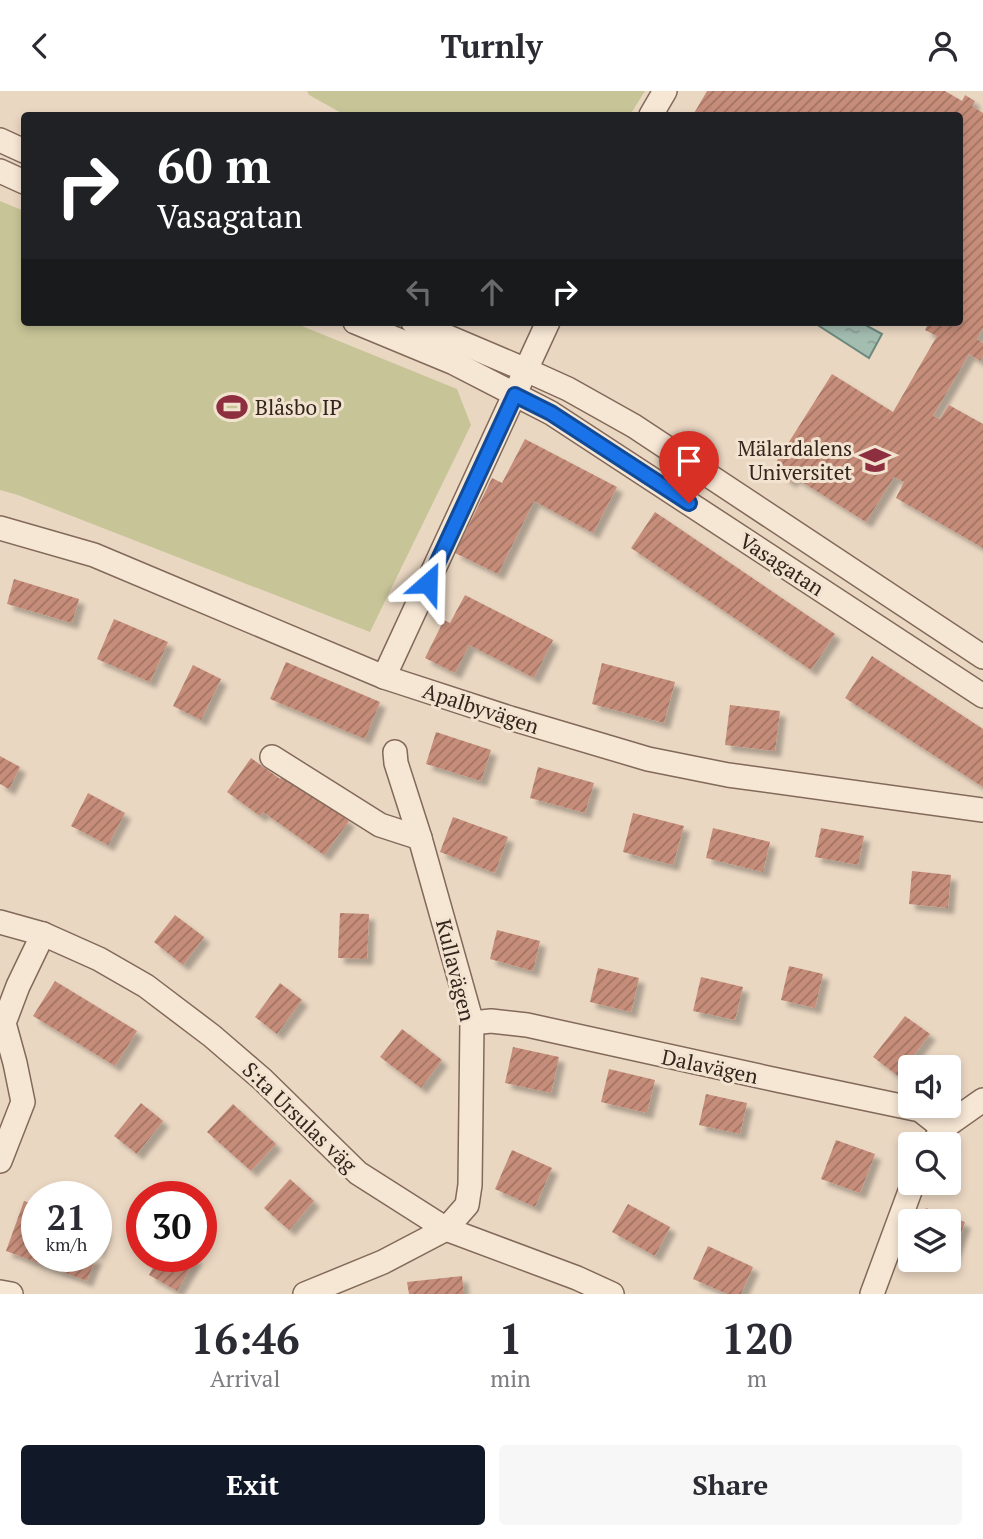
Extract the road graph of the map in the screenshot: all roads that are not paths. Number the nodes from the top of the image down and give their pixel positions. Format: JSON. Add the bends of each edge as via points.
{"nodes":[{"id":1,"x":666,"y":91,"type":"edge"},
{"id":2,"x":653,"y":112,"type":"edge"},
{"id":3,"x":0,"y":140,"type":"edge"},
{"id":4,"x":21,"y":150,"type":"edge"},
{"id":5,"x":0,"y":171,"type":"edge"},
{"id":6,"x":21,"y":181,"type":"edge"},
{"id":7,"x":365,"y":326,"type":"edge"},
{"id":8,"x":422,"y":326,"type":"edge"},
{"id":9,"x":546,"y":326,"type":"edge"},
{"id":10,"x":526,"y":370,"type":"junction"},
{"id":11,"x":515,"y":395,"type":"junction"},
{"id":12,"x":0,"y":528,"type":"edge"},
{"id":13,"x":982,"y":654,"type":"edge"},
{"id":14,"x":384,"y":677,"type":"junction"},
{"id":15,"x":974,"y":690,"type":"edge"},
{"id":16,"x":395,"y":752,"type":"dead end"},
{"id":17,"x":272,"y":757,"type":"dead end"},
{"id":18,"x":983,"y":810,"type":"edge"},
{"id":19,"x":420,"y":838,"type":"junction"},
{"id":20,"x":0,"y":922,"type":"edge"},
{"id":21,"x":43,"y":934,"type":"junction"},
{"id":22,"x":472,"y":1023,"type":"junction"},
{"id":23,"x":983,"y":1100,"type":"edge"},
{"id":24,"x":934,"y":1132,"type":"edge"},
{"id":25,"x":942,"y":1132,"type":"edge"},
{"id":26,"x":0,"y":1161,"type":"edge"},
{"id":27,"x":909,"y":1195,"type":"edge"},
{"id":28,"x":446,"y":1229,"type":"junction"},
{"id":29,"x":0,"y":1292,"type":"edge"},
{"id":30,"x":11,"y":1294,"type":"edge"},
{"id":31,"x":305,"y":1294,"type":"edge"},
{"id":32,"x":612,"y":1294,"type":"edge"},
{"id":33,"x":872,"y":1294,"type":"edge"}],
"edges":[{"from":1,"to":2,"type":"street"},
{"from":3,"to":4,"type":"street"},
{"from":5,"to":6,"type":"street"},
{"from":7,"to":11,"type":"street","name":"Vasagatan"},
{"from":8,"to":10,"type":"street","name":"Vasagatan"},
{"from":9,"to":10,"type":"street"},
{"from":10,"to":11,"type":"street"},
{"from":10,"to":13,"type":"street","name":"Vasagatan","via":[[634,426]]},
{"from":11,"to":14,"type":"street"},
{"from":11,"to":15,"type":"street","name":"Vasagatan","via":[[551,413]]},
{"from":12,"to":14,"type":"street","name":"Apalbyvägen","via":[[94,555]]},
{"from":13,"to":15,"type":"street"},
{"from":14,"to":18,"type":"street","name":"Apalbyvägen","via":[[648,759],[728,775]]},
{"from":16,"to":19,"type":"street","name":"Kullavägen"},
{"from":17,"to":19,"type":"street","via":[[380,825]]},
{"from":19,"to":22,"type":"street","name":"Kullavägen"},
{"from":20,"to":21,"type":"street","name":"S:ta Ursulas väg"},
{"from":21,"to":26,"type":"street","via":[[4,1023],[23,1102]]},
{"from":21,"to":28,"type":"street","name":"S:ta Ursulas väg","via":[[146,986],[262,1079],[358,1173]]},
{"from":22,"to":24,"type":"street","name":"Dalavägen","via":[[527,1025],[920,1110]]},
{"from":22,"to":28,"type":"street","name":"Kullavägen","via":[[470,1185],[467,1205]]},
{"from":23,"to":25,"type":"street"},
{"from":27,"to":33,"type":"street"},
{"from":28,"to":31,"type":"street","via":[[383,1262]]},
{"from":28,"to":32,"type":"street","name":"S:ta Ursulas väg"},
{"from":29,"to":30,"type":"street"}]}
